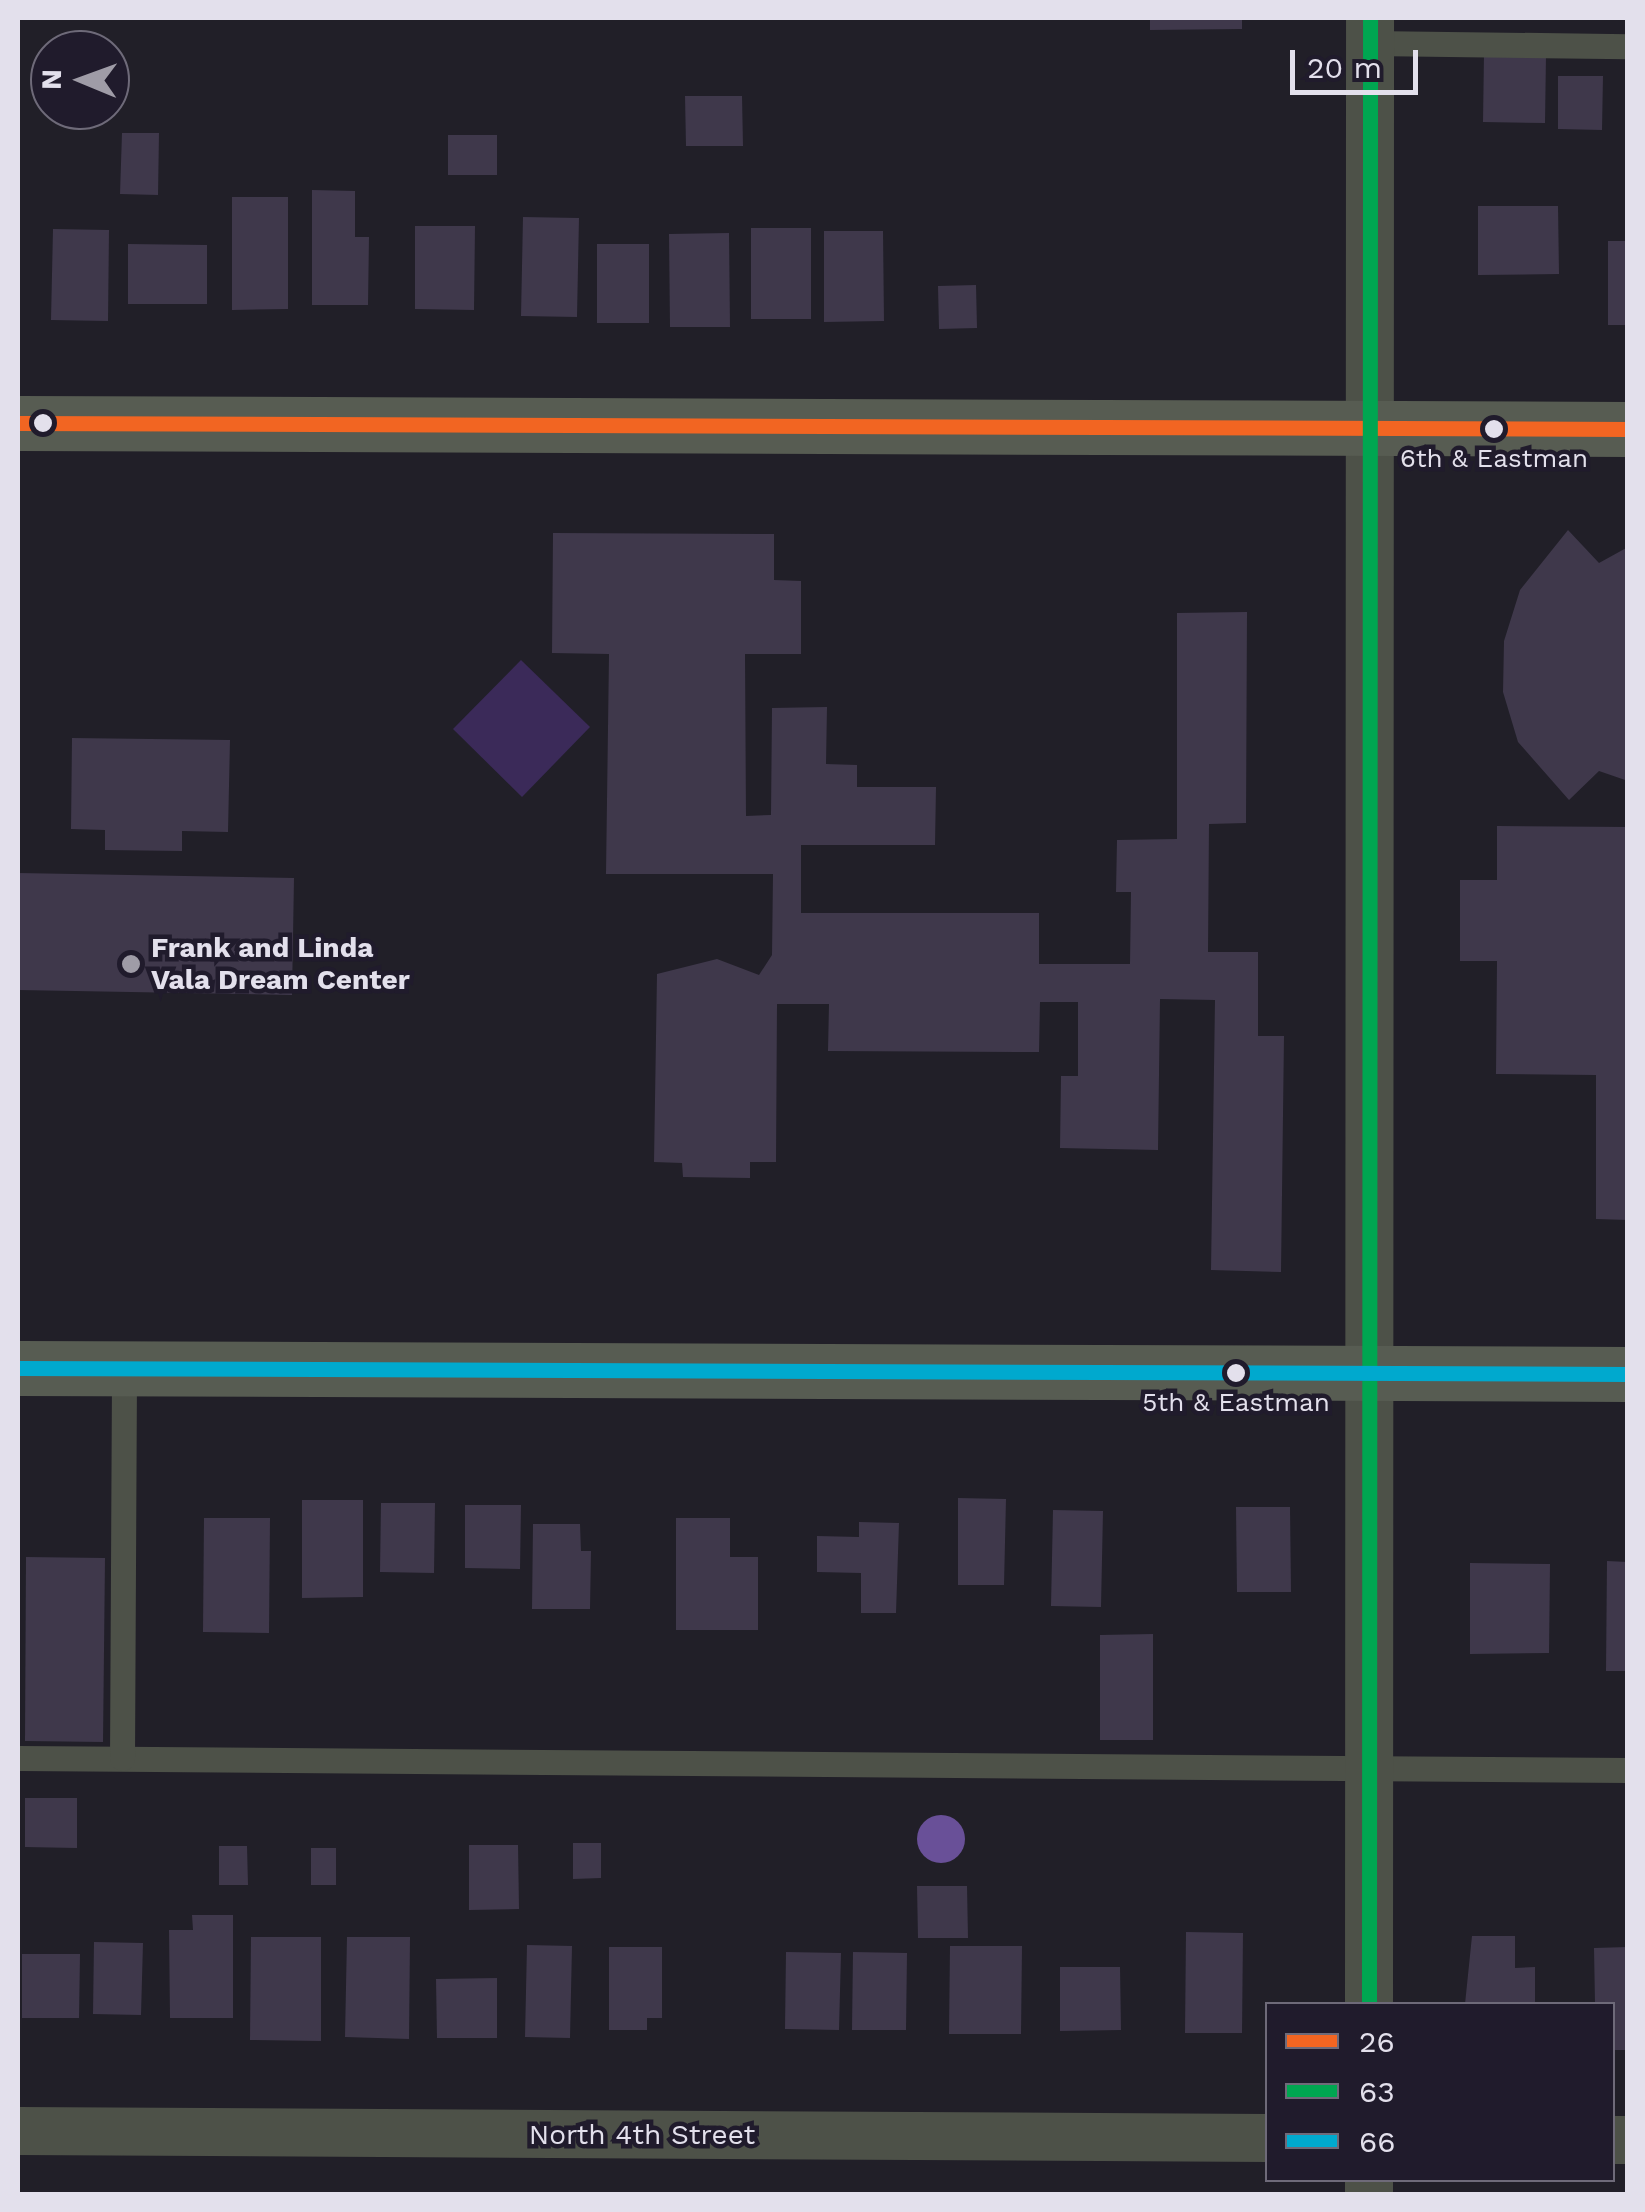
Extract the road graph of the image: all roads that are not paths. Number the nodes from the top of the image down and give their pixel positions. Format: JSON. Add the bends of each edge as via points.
{"nodes":[{"id":1,"x":1370,"y":30,"type":"edge"},
{"id":2,"x":1628,"y":46,"type":"edge"},
{"id":3,"x":18,"y":423,"type":"edge"},
{"id":4,"x":1372,"y":425,"type":"junction"},
{"id":5,"x":1628,"y":429,"type":"edge"},
{"id":6,"x":18,"y":1368,"type":"edge"},
{"id":7,"x":124,"y":1369,"type":"junction"},
{"id":8,"x":1374,"y":1372,"type":"junction"},
{"id":9,"x":1628,"y":1374,"type":"edge"},
{"id":10,"x":18,"y":1758,"type":"edge"},
{"id":11,"x":122,"y":1758,"type":"junction"},
{"id":12,"x":1372,"y":1764,"type":"junction"},
{"id":13,"x":1628,"y":1770,"type":"edge"},
{"id":14,"x":1370,"y":2002,"type":"edge"},
{"id":15,"x":18,"y":2131,"type":"edge"},
{"id":16,"x":1265,"y":2138,"type":"edge"}],
"edges":[{"from":1,"to":2,"type":"lane"},
{"from":1,"to":4,"type":"street"},
{"from":3,"to":4,"type":"main road"},
{"from":4,"to":5,"type":"main road"},
{"from":4,"to":8,"type":"street"},
{"from":6,"to":7,"type":"main road"},
{"from":7,"to":8,"type":"main road"},
{"from":7,"to":11,"type":"lane"},
{"from":8,"to":9,"type":"main road"},
{"from":8,"to":12,"type":"street"},
{"from":10,"to":11,"type":"lane"},
{"from":11,"to":12,"type":"lane"},
{"from":12,"to":13,"type":"lane"},
{"from":12,"to":14,"type":"street"},
{"from":15,"to":16,"type":"street","name":"North 4th Street"}]}
